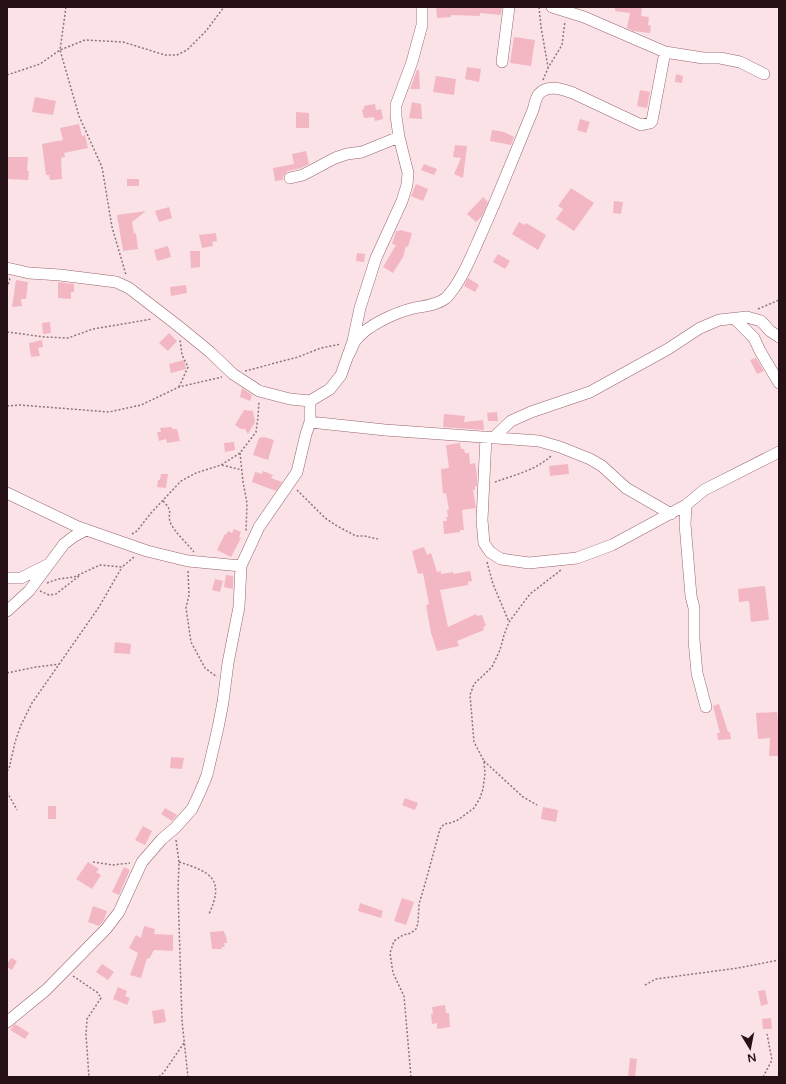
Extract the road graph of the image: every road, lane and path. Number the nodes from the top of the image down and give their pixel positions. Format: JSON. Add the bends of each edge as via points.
{"nodes":[{"id":1,"x":66,"y":7,"type":"edge"},
{"id":2,"x":224,"y":7,"type":"edge"},
{"id":3,"x":422,"y":7,"type":"edge"},
{"id":4,"x":509,"y":7,"type":"edge"},
{"id":5,"x":539,"y":7,"type":"edge"},
{"id":6,"x":552,"y":7,"type":"edge"},
{"id":7,"x":566,"y":11,"type":"junction"},
{"id":8,"x":60,"y":50,"type":"junction"},
{"id":9,"x":665,"y":52,"type":"junction"},
{"id":10,"x":502,"y":62,"type":"dead end"},
{"id":11,"x":548,"y":67,"type":"junction"},
{"id":12,"x":764,"y":74,"type":"dead end"},
{"id":13,"x":7,"y":75,"type":"edge"},
{"id":14,"x":538,"y":95,"type":"junction"},
{"id":15,"x":400,"y":137,"type":"junction"},
{"id":16,"x":290,"y":178,"type":"dead end"},
{"id":17,"x":7,"y":268,"type":"edge"},
{"id":18,"x":129,"y":288,"type":"junction"},
{"id":19,"x":779,"y":300,"type":"edge"},
{"id":20,"x":166,"y":316,"type":"junction"},
{"id":21,"x":747,"y":317,"type":"junction"},
{"id":22,"x":736,"y":320,"type":"junction"},
{"id":23,"x":177,"y":325,"type":"junction"},
{"id":24,"x":7,"y":332,"type":"edge"},
{"id":25,"x":779,"y":337,"type":"edge"},
{"id":26,"x":353,"y":341,"type":"junction"},
{"id":27,"x":348,"y":356,"type":"junction"},
{"id":28,"x":233,"y":374,"type":"junction"},
{"id":29,"x":779,"y":383,"type":"edge"},
{"id":30,"x":179,"y":387,"type":"junction"},
{"id":31,"x":259,"y":391,"type":"junction"},
{"id":32,"x":310,"y":401,"type":"junction"},
{"id":33,"x":7,"y":406,"type":"edge"},
{"id":34,"x":310,"y":422,"type":"junction"},
{"id":35,"x":489,"y":438,"type":"junction"},
{"id":36,"x":560,"y":447,"type":"junction"},
{"id":37,"x":779,"y":452,"type":"edge"},
{"id":38,"x":240,"y":453,"type":"junction"},
{"id":39,"x":221,"y":465,"type":"junction"},
{"id":40,"x":242,"y":470,"type":"junction"},
{"id":41,"x":290,"y":484,"type":"junction"},
{"id":42,"x":483,"y":486,"type":"junction"},
{"id":43,"x":7,"y":493,"type":"edge"},
{"id":44,"x":163,"y":501,"type":"junction"},
{"id":45,"x":686,"y":505,"type":"junction"},
{"id":46,"x":670,"y":514,"type":"junction"},
{"id":47,"x":86,"y":530,"type":"junction"},
{"id":48,"x":378,"y":539,"type":"dead end"},
{"id":49,"x":120,"y":542,"type":"junction"},
{"id":50,"x":249,"y":548,"type":"junction"},
{"id":51,"x":143,"y":550,"type":"junction"},
{"id":52,"x":577,"y":558,"type":"junction"},
{"id":53,"x":188,"y":561,"type":"junction"},
{"id":54,"x":51,"y":562,"type":"junction"},
{"id":55,"x":203,"y":562,"type":"junction"},
{"id":56,"x":487,"y":562,"type":"dead end"},
{"id":57,"x":241,"y":566,"type":"junction"},
{"id":58,"x":122,"y":567,"type":"junction"},
{"id":59,"x":80,"y":575,"type":"junction"},
{"id":60,"x":7,"y":578,"type":"edge"},
{"id":61,"x":44,"y":585,"type":"dead end"},
{"id":62,"x":29,"y":591,"type":"junction"},
{"id":63,"x":7,"y":611,"type":"edge"},
{"id":64,"x":509,"y":622,"type":"junction"},
{"id":65,"x":60,"y":664,"type":"junction"},
{"id":66,"x":7,"y":673,"type":"edge"},
{"id":67,"x":226,"y":684,"type":"junction"},
{"id":68,"x":706,"y":707,"type":"dead end"},
{"id":69,"x":484,"y":761,"type":"junction"},
{"id":70,"x":7,"y":771,"type":"edge"},
{"id":71,"x":7,"y":792,"type":"edge"},
{"id":72,"x":537,"y":805,"type":"dead end"},
{"id":73,"x":17,"y":810,"type":"dead end"},
{"id":74,"x":175,"y":828,"type":"junction"},
{"id":75,"x":93,"y":862,"type":"dead end"},
{"id":76,"x":142,"y":862,"type":"junction"},
{"id":77,"x":179,"y":862,"type":"junction"},
{"id":78,"x":209,"y":914,"type":"dead end"},
{"id":79,"x":779,"y":960,"type":"edge"},
{"id":80,"x":65,"y":970,"type":"junction"},
{"id":81,"x":645,"y":985,"type":"dead end"},
{"id":82,"x":7,"y":1022,"type":"edge"},
{"id":83,"x":767,"y":1034,"type":"dead end"},
{"id":84,"x":184,"y":1043,"type":"junction"},
{"id":85,"x":89,"y":1077,"type":"edge"},
{"id":86,"x":159,"y":1077,"type":"edge"},
{"id":87,"x":188,"y":1077,"type":"edge"},
{"id":88,"x":410,"y":1077,"type":"edge"},
{"id":89,"x":762,"y":1077,"type":"edge"}],
"edges":[{"from":1,"to":8,"type":"path"},
{"from":2,"to":8,"type":"path","via":[[206,31],[187,50],[177,55],[165,55],[123,42],[101,40],[85,40]]},
{"from":3,"to":15,"type":"street","via":[[422,25],[396,105]]},
{"from":4,"to":10,"type":"street"},
{"from":5,"to":11,"type":"path"},
{"from":6,"to":7,"type":"street"},
{"from":7,"to":9,"type":"street"},
{"from":7,"to":11,"type":"path","via":[[562,45]]},
{"from":8,"to":13,"type":"path","via":[[40,64]]},
{"from":8,"to":18,"type":"path","via":[[79,116],[102,167],[112,227]]},
{"from":9,"to":12,"type":"street","via":[[740,62]]},
{"from":9,"to":14,"type":"street","via":[[650,123],[641,125],[561,89],[549,89]]},
{"from":11,"to":14,"type":"path"},
{"from":14,"to":27,"type":"street","via":[[486,223],[454,287],[437,304],[405,310],[370,327],[356,339]]},
{"from":15,"to":16,"type":"street","via":[[362,152],[335,158],[303,175]]},
{"from":15,"to":26,"type":"street","via":[[408,173],[407,185],[376,258],[360,308]]},
{"from":17,"to":18,"type":"street","via":[[29,273],[101,279]]},
{"from":18,"to":20,"type":"street"},
{"from":19,"to":21,"type":"path"},
{"from":20,"to":23,"type":"street"},
{"from":20,"to":24,"type":"path","via":[[93,329],[68,338]]},
{"from":21,"to":22,"type":"street"},
{"from":21,"to":25,"type":"street","via":[[761,321]]},
{"from":22,"to":29,"type":"street","via":[[754,338]]},
{"from":22,"to":35,"type":"street","via":[[719,320],[700,328],[668,349],[590,392],[511,421]]},
{"from":23,"to":28,"type":"street"},
{"from":23,"to":30,"type":"path","via":[[182,355],[188,367]]},
{"from":26,"to":27,"type":"street"},
{"from":26,"to":28,"type":"path"},
{"from":27,"to":32,"type":"street","via":[[341,375],[330,389]]},
{"from":28,"to":30,"type":"path"},
{"from":28,"to":31,"type":"street"},
{"from":30,"to":33,"type":"path","via":[[141,405],[109,412]]},
{"from":31,"to":32,"type":"street"},
{"from":31,"to":38,"type":"path","via":[[256,432]]},
{"from":32,"to":34,"type":"street"},
{"from":34,"to":35,"type":"street"},
{"from":34,"to":41,"type":"street","via":[[297,472]]},
{"from":35,"to":36,"type":"street","via":[[538,441]]},
{"from":35,"to":42,"type":"street"},
{"from":36,"to":42,"type":"path","via":[[534,468]]},
{"from":36,"to":46,"type":"street","via":[[602,466],[626,488]]},
{"from":37,"to":45,"type":"street","via":[[704,490]]},
{"from":38,"to":39,"type":"path"},
{"from":38,"to":40,"type":"path"},
{"from":39,"to":40,"type":"path"},
{"from":39,"to":44,"type":"path","via":[[196,472],[181,481]]},
{"from":40,"to":50,"type":"path","via":[[247,503],[245,529]]},
{"from":41,"to":48,"type":"path","via":[[325,518],[356,536]]},
{"from":41,"to":50,"type":"street","via":[[259,527]]},
{"from":42,"to":52,"type":"street","via":[[484,543],[490,552],[501,559],[529,562]]},
{"from":43,"to":47,"type":"street"},
{"from":44,"to":49,"type":"path","via":[[136,531]]},
{"from":44,"to":55,"type":"path","via":[[170,510],[170,522],[173,527]]},
{"from":45,"to":46,"type":"street"},
{"from":45,"to":68,"type":"street","via":[[685,524],[694,608],[697,673]]},
{"from":46,"to":52,"type":"street","via":[[612,545]]},
{"from":47,"to":49,"type":"street"},
{"from":47,"to":54,"type":"street","via":[[64,544]]},
{"from":49,"to":51,"type":"street"},
{"from":50,"to":57,"type":"street"},
{"from":51,"to":53,"type":"street"},
{"from":51,"to":58,"type":"path"},
{"from":52,"to":64,"type":"path","via":[[530,594]]},
{"from":53,"to":55,"type":"street"},
{"from":53,"to":67,"type":"path","via":[[186,608],[191,642],[205,668]]},
{"from":54,"to":60,"type":"street","via":[[21,578]]},
{"from":54,"to":62,"type":"street"},
{"from":55,"to":57,"type":"street"},
{"from":56,"to":64,"type":"path"},
{"from":57,"to":67,"type":"street","via":[[239,607]]},
{"from":58,"to":59,"type":"path","via":[[100,565]]},
{"from":58,"to":65,"type":"path","via":[[99,608]]},
{"from":59,"to":61,"type":"path","via":[[58,579]]},
{"from":59,"to":62,"type":"path","via":[[56,594],[49,595],[36,588]]},
{"from":62,"to":63,"type":"street"},
{"from":64,"to":69,"type":"path","via":[[492,667],[474,684],[470,695],[474,742]]},
{"from":65,"to":66,"type":"path","via":[[36,666]]},
{"from":65,"to":70,"type":"path","via":[[29,708],[15,742]]},
{"from":67,"to":74,"type":"street","via":[[207,774],[192,808]]},
{"from":69,"to":72,"type":"path","via":[[524,797]]},
{"from":69,"to":88,"type":"path","via":[[485,774],[480,798],[474,808],[458,820],[444,824],[440,829],[419,904],[416,929],[394,941],[390,953],[393,973],[404,996]]},
{"from":71,"to":73,"type":"path"},
{"from":74,"to":76,"type":"street"},
{"from":74,"to":77,"type":"path"},
{"from":75,"to":76,"type":"path","via":[[113,865]]},
{"from":76,"to":80,"type":"street","via":[[119,912],[106,929]]},
{"from":77,"to":78,"type":"path","via":[[195,867],[212,878],[216,892]]},
{"from":77,"to":84,"type":"path"},
{"from":79,"to":81,"type":"path","via":[[656,979]]},
{"from":80,"to":82,"type":"street","via":[[46,990]]},
{"from":80,"to":85,"type":"path","via":[[98,993],[101,998],[87,1019]]},
{"from":83,"to":89,"type":"path","via":[[772,1060]]},
{"from":84,"to":86,"type":"path"},
{"from":84,"to":87,"type":"path"}]}
